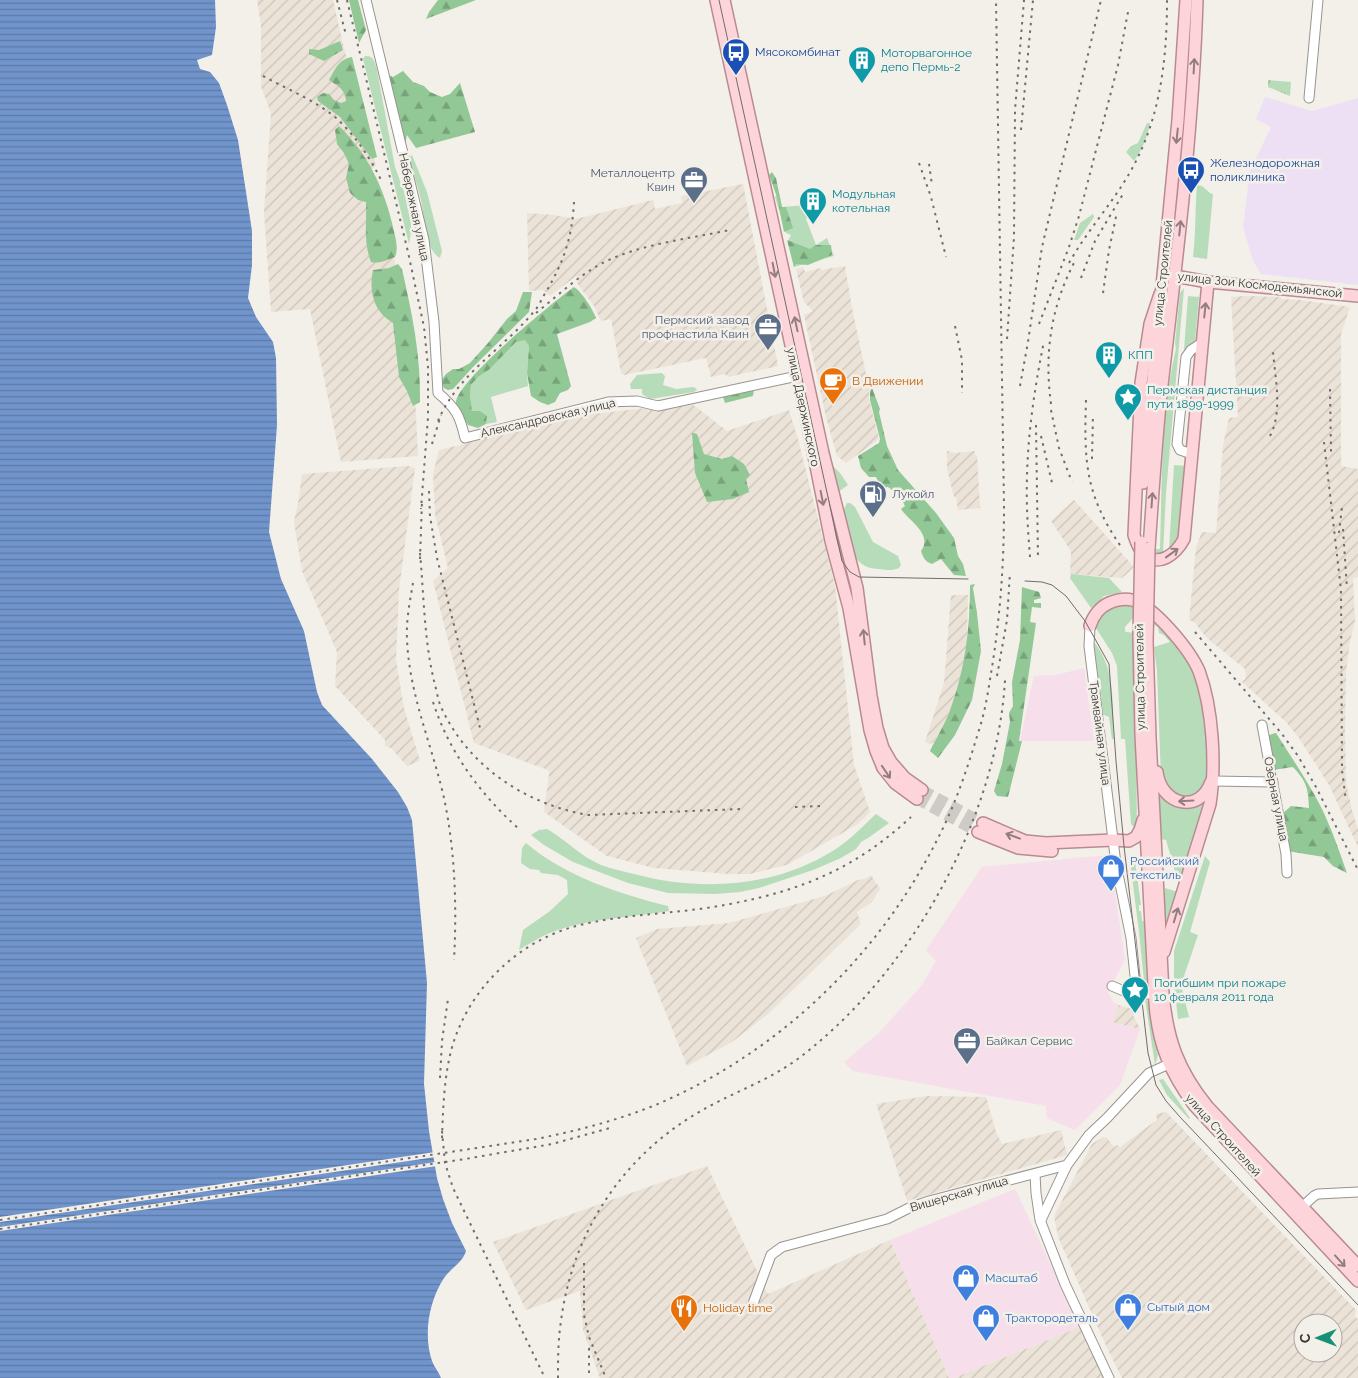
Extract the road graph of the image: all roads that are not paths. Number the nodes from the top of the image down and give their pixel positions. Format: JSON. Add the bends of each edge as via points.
{"nodes":[{"id":1,"x":366,"y":0,"type":"edge"},
{"id":2,"x":716,"y":0,"type":"edge"},
{"id":3,"x":724,"y":0,"type":"edge"},
{"id":4,"x":1186,"y":0,"type":"edge"},
{"id":5,"x":1197,"y":0,"type":"edge"},
{"id":6,"x":1318,"y":0,"type":"edge"},
{"id":7,"x":1309,"y":98,"type":"dead end"},
{"id":8,"x":1163,"y":273,"type":"junction"},
{"id":9,"x":1176,"y":276,"type":"junction"},
{"id":10,"x":1208,"y":282,"type":"junction"},
{"id":11,"x":1160,"y":294,"type":"junction"},
{"id":12,"x":1358,"y":296,"type":"edge"},
{"id":13,"x":802,"y":375,"type":"junction"},
{"id":14,"x":465,"y":438,"type":"joint"},
{"id":15,"x":1145,"y":545,"type":"junction"},
{"id":16,"x":1090,"y":626,"type":"joint"},
{"id":17,"x":1143,"y":639,"type":"junction"},
{"id":18,"x":1148,"y":656,"type":"junction"},
{"id":19,"x":1262,"y":725,"type":"dead end"},
{"id":20,"x":1214,"y":768,"type":"junction"},
{"id":21,"x":1214,"y":781,"type":"junction"},
{"id":22,"x":1273,"y":782,"type":"junction"},
{"id":23,"x":919,"y":794,"type":"tunnel mouth"},
{"id":24,"x":1145,"y":811,"type":"junction"},
{"id":25,"x":980,"y":827,"type":"tunnel mouth"},
{"id":26,"x":1114,"y":843,"type":"junction"},
{"id":27,"x":1148,"y":864,"type":"junction"},
{"id":28,"x":1287,"y":873,"type":"dead end"},
{"id":29,"x":1161,"y":962,"type":"junction"},
{"id":30,"x":1112,"y":986,"type":"dead end"},
{"id":31,"x":1154,"y":994,"type":"junction"},
{"id":32,"x":1137,"y":995,"type":"junction"},
{"id":33,"x":1173,"y":1062,"type":"junction"},
{"id":34,"x":1067,"y":1165,"type":"junction"},
{"id":35,"x":1035,"y":1174,"type":"junction"},
{"id":36,"x":1358,"y":1192,"type":"edge"},
{"id":37,"x":1302,"y":1207,"type":"junction"},
{"id":38,"x":1040,"y":1220,"type":"junction"},
{"id":39,"x":1358,"y":1266,"type":"edge"},
{"id":40,"x":1358,"y":1281,"type":"edge"},
{"id":41,"x":751,"y":1309,"type":"dead end"},
{"id":42,"x":1109,"y":1378,"type":"edge"}],
"edges":[{"from":1,"to":14,"type":"street","name":"Набережная улица","via":[[424,240],[438,393],[461,418]]},
{"from":2,"to":13,"type":"main road","name":"улица Дзержинского","one_way":true},
{"from":13,"to":3,"type":"main road","name":"улица Дзержинского","one_way":true},
{"from":4,"to":8,"type":"main road","name":"улица Строителей","one_way":true},
{"from":9,"to":5,"type":"main road","name":"улица Строителей","one_way":true},
{"from":6,"to":7,"type":"street"},
{"from":8,"to":9,"type":"main road","name":"улица Зои Космодемьянской"},
{"from":8,"to":11,"type":"main road","name":"улица Строителей"},
{"from":9,"to":10,"type":"main road","name":"улица Зои Космодемьянской"},
{"from":15,"to":9,"type":"main road","name":"улица Строителей","one_way":true},
{"from":11,"to":10,"type":"main road","one_way":true,"via":[[1146,339],[1141,383],[1134,535],[1142,552],[1160,559],[1172,556],[1184,539]]},
{"from":10,"to":12,"type":"main road","name":"улица Зои Космодемьянской"},
{"from":11,"to":15,"type":"main road","name":"улица Строителей","via":[[1145,457]]},
{"from":13,"to":14,"type":"street","name":"Александровская улица","via":[[658,406],[637,401],[608,402]]},
{"from":13,"to":23,"type":"main road","name":"улица Дзержинского","via":[[831,541],[852,625],[873,742],[891,779],[904,790]]},
{"from":15,"to":17,"type":"main road","name":"улица Строителей","bridge":true},
{"from":16,"to":20,"type":"main road","via":[[1096,613],[1107,604],[1129,600],[1144,607],[1177,637],[1202,681]]},
{"from":16,"to":26,"type":"street","name":"Трамвайная улица","via":[[1090,650]]},
{"from":17,"to":18,"type":"main road","name":"улица Строителей"},
{"from":17,"to":24,"type":"main road","name":"улица Строителей","via":[[1141,735]]},
{"from":20,"to":18,"type":"main road","one_way":true,"via":[[1208,789],[1195,801],[1177,802],[1162,788],[1157,775],[1154,693]]},
{"from":18,"to":29,"type":"main road","name":"улица Строителей"},
{"from":19,"to":22,"type":"street","name":"Озёрная улица"},
{"from":20,"to":21,"type":"main road"},
{"from":21,"to":22,"type":"street"},
{"from":29,"to":21,"type":"main road","one_way":true,"via":[[1210,804]]},
{"from":22,"to":28,"type":"street","name":"Озёрная улица"},
{"from":24,"to":26,"type":"main road","via":[[1136,837]]},
{"from":24,"to":27,"type":"main road","name":"улица Строителей"},
{"from":25,"to":26,"type":"main road","via":[[1006,844],[1030,850],[1054,851]]},
{"from":26,"to":27,"type":"main road","via":[[1137,848],[1144,853]]},
{"from":26,"to":32,"type":"street","name":"Трамвайная улица","via":[[1131,938]]},
{"from":27,"to":31,"type":"main road","name":"улица Строителей"},
{"from":29,"to":33,"type":"main road","name":"улица Строителей","via":[[1165,1017]]},
{"from":30,"to":32,"type":"street"},
{"from":31,"to":32,"type":"street"},
{"from":31,"to":33,"type":"main road","name":"улица Строителей","via":[[1158,1032]]},
{"from":33,"to":34,"type":"street","via":[[1149,1073],[1089,1135]]},
{"from":33,"to":37,"type":"main road","name":"улица Строителей","via":[[1208,1106]]},
{"from":33,"to":40,"type":"main road","name":"улица Строителей","one_way":true,"via":[[1174,1076],[1194,1105]]},
{"from":34,"to":35,"type":"street","name":"Вишерская улица"},
{"from":34,"to":38,"type":"street"},
{"from":35,"to":38,"type":"street"},
{"from":35,"to":41,"type":"street","name":"Вишерская улица","via":[[929,1201],[887,1219],[782,1247],[771,1255]]},
{"from":36,"to":37,"type":"street","via":[[1318,1194]]},
{"from":37,"to":39,"type":"main road","name":"улица Строителей"},
{"from":38,"to":42,"type":"street","via":[[1065,1284]]}]}
